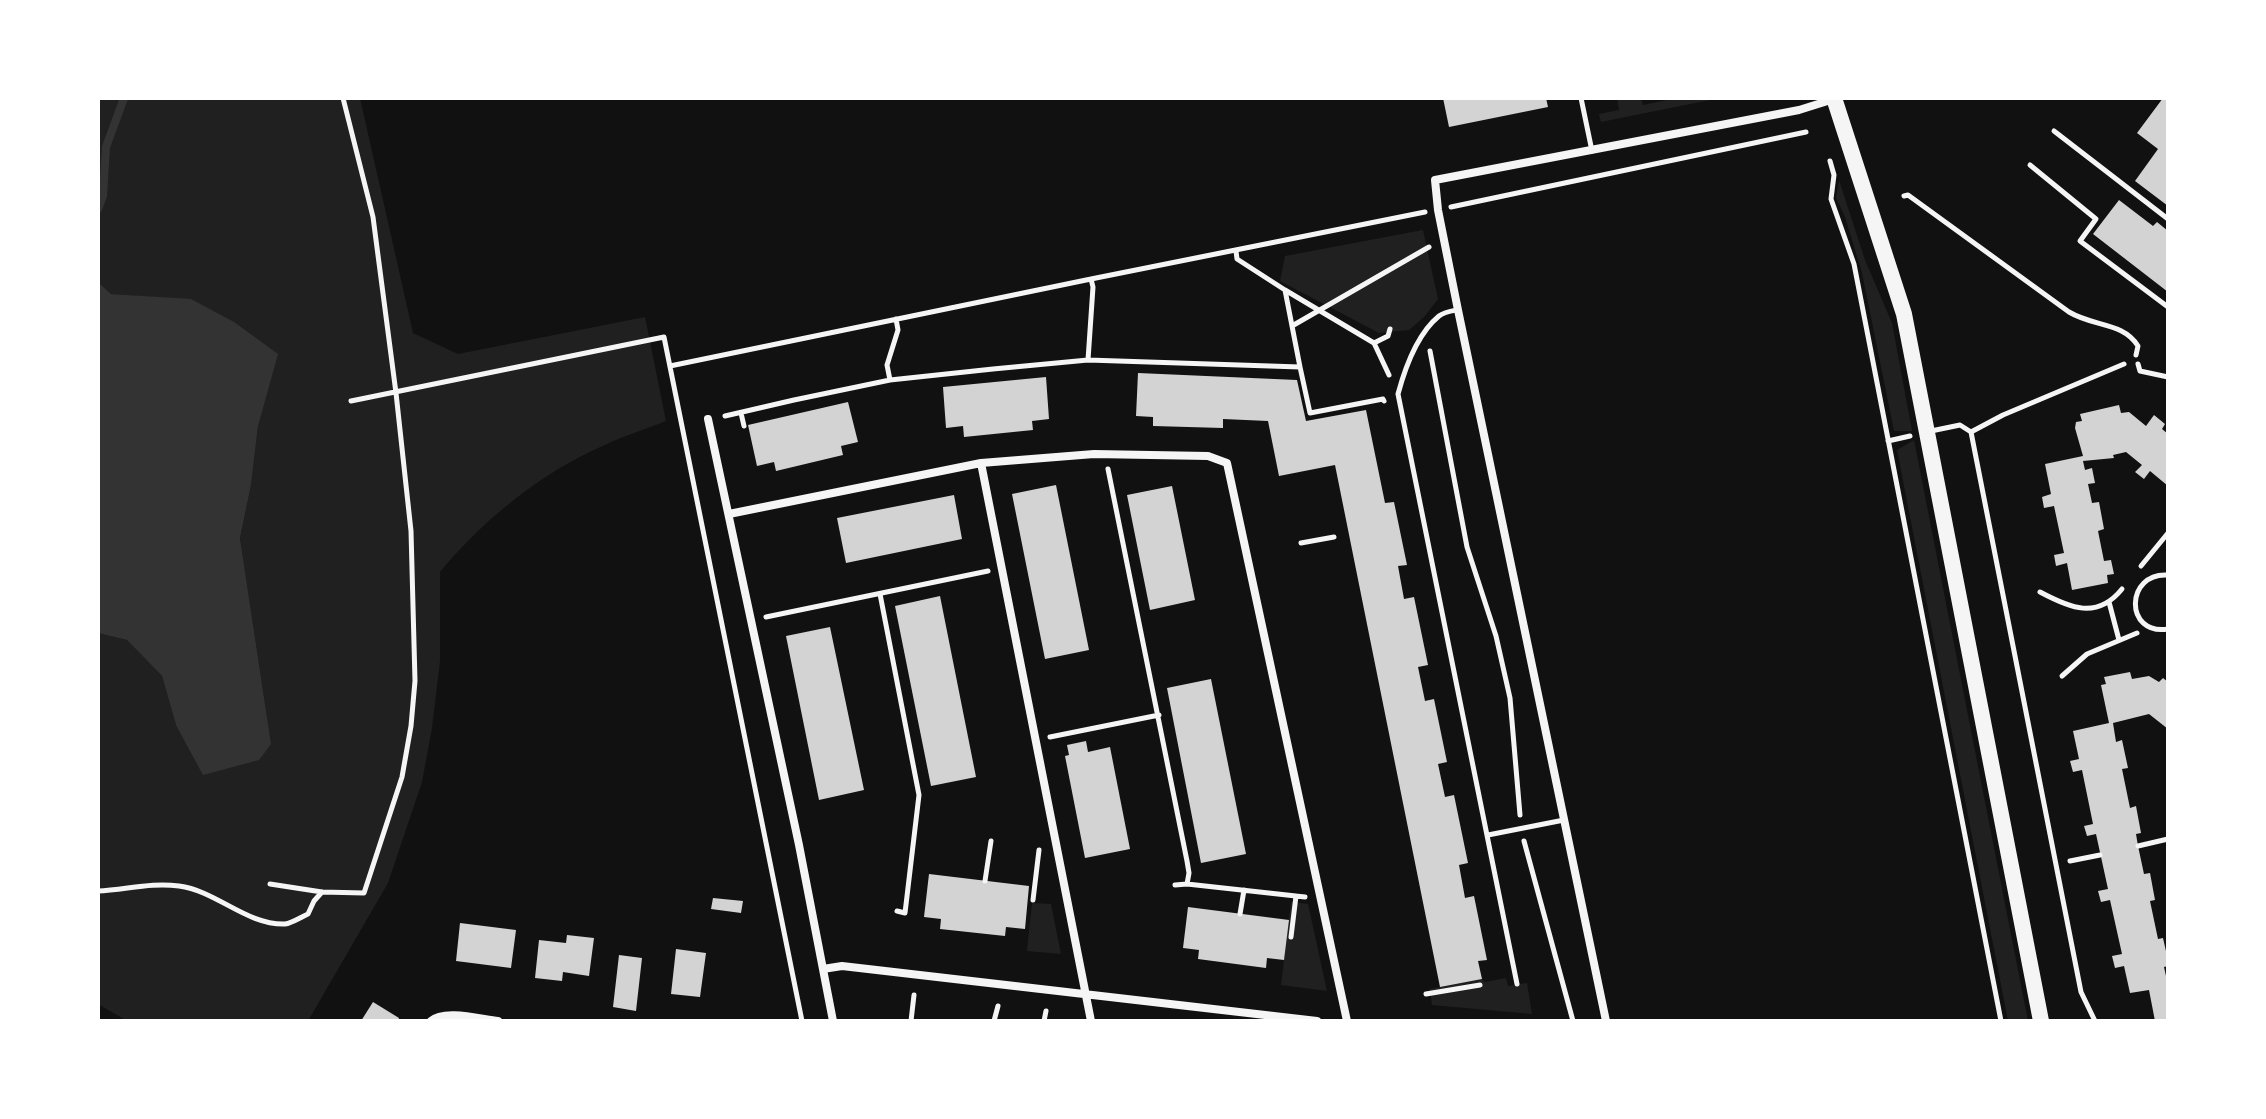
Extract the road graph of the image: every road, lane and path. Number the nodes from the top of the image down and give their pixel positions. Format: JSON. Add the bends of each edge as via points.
{"nodes":[{"id":1,"x":343,"y":98,"type":"edge"},
{"id":2,"x":1581,"y":98,"type":"edge"},
{"id":3,"x":1836,"y":98,"type":"edge"},
{"id":4,"x":2054,"y":131,"type":"dead end"},
{"id":5,"x":1806,"y":132,"type":"dead end"},
{"id":6,"x":1827,"y":150,"type":"dead end"},
{"id":7,"x":1592,"y":151,"type":"junction"},
{"id":8,"x":2030,"y":165,"type":"dead end"},
{"id":9,"x":1904,"y":196,"type":"dead end"},
{"id":10,"x":1438,"y":210,"type":"junction"},
{"id":11,"x":2168,"y":219,"type":"edge"},
{"id":12,"x":1430,"y":247,"type":"dead end"},
{"id":13,"x":1236,"y":251,"type":"junction"},
{"id":14,"x":1091,"y":279,"type":"junction"},
{"id":15,"x":1285,"y":290,"type":"junction"},
{"id":16,"x":2168,"y":307,"type":"edge"},
{"id":17,"x":1319,"y":310,"type":"junction"},
{"id":18,"x":1458,"y":310,"type":"junction"},
{"id":19,"x":896,"y":319,"type":"junction"},
{"id":20,"x":1292,"y":326,"type":"junction"},
{"id":21,"x":1390,"y":329,"type":"dead end"},
{"id":22,"x":1427,"y":329,"type":"junction"},
{"id":23,"x":1374,"y":343,"type":"junction"},
{"id":24,"x":1088,"y":360,"type":"junction"},
{"id":25,"x":2124,"y":364,"type":"dead end"},
{"id":26,"x":670,"y":366,"type":"junction"},
{"id":27,"x":1300,"y":367,"type":"junction"},
{"id":28,"x":2168,"y":377,"type":"edge"},
{"id":29,"x":890,"y":380,"type":"junction"},
{"id":30,"x":396,"y":393,"type":"junction"},
{"id":31,"x":1398,"y":394,"type":"junction"},
{"id":32,"x":351,"y":401,"type":"dead end"},
{"id":33,"x":1386,"y":412,"type":"dead end"},
{"id":34,"x":741,"y":413,"type":"junction"},
{"id":35,"x":725,"y":416,"type":"dead end"},
{"id":36,"x":708,"y":419,"type":"dead end"},
{"id":37,"x":744,"y":426,"type":"dead end"},
{"id":38,"x":1926,"y":432,"type":"junction"},
{"id":39,"x":1971,"y":432,"type":"junction"},
{"id":40,"x":1107,"y":454,"type":"junction"},
{"id":41,"x":981,"y":463,"type":"junction"},
{"id":42,"x":729,"y":514,"type":"junction"},
{"id":43,"x":2168,"y":533,"type":"edge"},
{"id":44,"x":1334,"y":537,"type":"dead end"},
{"id":45,"x":1301,"y":543,"type":"dead end"},
{"id":46,"x":1002,"y":568,"type":"junction"},
{"id":47,"x":2168,"y":575,"type":"edge"},
{"id":48,"x":2133,"y":576,"type":"dead end"},
{"id":49,"x":2125,"y":585,"type":"dead end"},
{"id":50,"x":2040,"y":592,"type":"dead end"},
{"id":51,"x":880,"y":594,"type":"junction"},
{"id":52,"x":2109,"y":602,"type":"junction"},
{"id":53,"x":750,"y":620,"type":"junction"},
{"id":54,"x":2146,"y":625,"type":"junction"},
{"id":55,"x":2168,"y":629,"type":"edge"},
{"id":56,"x":2119,"y":640,"type":"junction"},
{"id":57,"x":2062,"y":676,"type":"dead end"},
{"id":58,"x":1159,"y":715,"type":"junction"},
{"id":59,"x":1035,"y":740,"type":"junction"},
{"id":60,"x":1564,"y":820,"type":"junction"},
{"id":61,"x":1521,"y":828,"type":"junction"},
{"id":62,"x":1488,"y":835,"type":"junction"},
{"id":63,"x":2168,"y":839,"type":"edge"},
{"id":64,"x":991,"y":841,"type":"dead end"},
{"id":65,"x":2138,"y":846,"type":"dead end"},
{"id":66,"x":1039,"y":848,"type":"dead end"},
{"id":67,"x":2100,"y":855,"type":"dead end"},
{"id":68,"x":2056,"y":863,"type":"junction"},
{"id":69,"x":985,"y":881,"type":"dead end"},
{"id":70,"x":270,"y":884,"type":"dead end"},
{"id":71,"x":1187,"y":884,"type":"junction"},
{"id":72,"x":1175,"y":885,"type":"dead end"},
{"id":73,"x":1244,"y":890,"type":"junction"},
{"id":74,"x":98,"y":891,"type":"edge"},
{"id":75,"x":322,"y":892,"type":"junction"},
{"id":76,"x":1296,"y":896,"type":"junction"},
{"id":77,"x":1033,"y":900,"type":"dead end"},
{"id":78,"x":1322,"y":900,"type":"junction"},
{"id":79,"x":897,"y":911,"type":"dead end"},
{"id":80,"x":1240,"y":914,"type":"dead end"},
{"id":81,"x":1291,"y":937,"type":"dead end"},
{"id":82,"x":823,"y":969,"type":"junction"},
{"id":83,"x":1517,"y":984,"type":"dead end"},
{"id":84,"x":1480,"y":985,"type":"dead end"},
{"id":85,"x":1426,"y":994,"type":"dead end"},
{"id":86,"x":914,"y":995,"type":"dead end"},
{"id":87,"x":1085,"y":995,"type":"junction"},
{"id":88,"x":998,"y":1006,"type":"dead end"},
{"id":89,"x":1046,"y":1011,"type":"dead end"},
{"id":90,"x":431,"y":1021,"type":"edge"},
{"id":91,"x":498,"y":1021,"type":"edge"},
{"id":92,"x":802,"y":1021,"type":"edge"},
{"id":93,"x":833,"y":1021,"type":"edge"},
{"id":94,"x":911,"y":1021,"type":"edge"},
{"id":95,"x":994,"y":1021,"type":"edge"},
{"id":96,"x":1044,"y":1021,"type":"edge"},
{"id":97,"x":1091,"y":1021,"type":"edge"},
{"id":98,"x":1317,"y":1021,"type":"edge"},
{"id":99,"x":1347,"y":1021,"type":"edge"},
{"id":100,"x":1573,"y":1021,"type":"edge"},
{"id":101,"x":1606,"y":1021,"type":"edge"},
{"id":102,"x":2001,"y":1021,"type":"edge"},
{"id":103,"x":2041,"y":1021,"type":"edge"},
{"id":104,"x":2095,"y":1021,"type":"edge"}],
"edges":[{"from":1,"to":30,"type":"path","via":[[373,217]]},
{"from":2,"to":7,"type":"lane"},
{"from":3,"to":7,"type":"street"},
{"from":3,"to":38,"type":"main road","via":[[1904,314]]},
{"from":4,"to":11,"type":"path"},
{"from":5,"to":10,"type":"path"},
{"from":6,"to":102,"type":"path","via":[[1834,175],[1831,199],[1854,264]]},
{"from":7,"to":10,"type":"street","via":[[1435,180]]},
{"from":8,"to":16,"type":"path","via":[[2096,219],[2080,241]]},
{"from":9,"to":28,"type":"path","via":[[2069,312],[2123,331],[2138,346],[2140,371]]},
{"from":10,"to":13,"type":"path"},
{"from":10,"to":18,"type":"street"},
{"from":12,"to":17,"type":"path"},
{"from":13,"to":14,"type":"path"},
{"from":13,"to":15,"type":"path","via":[[1237,259]]},
{"from":14,"to":19,"type":"path"},
{"from":14,"to":24,"type":"path"},
{"from":15,"to":17,"type":"path"},
{"from":15,"to":20,"type":"path"},
{"from":17,"to":20,"type":"path"},
{"from":17,"to":23,"type":"path"},
{"from":18,"to":22,"type":"lane","via":[[1442,313]]},
{"from":18,"to":60,"type":"street"},
{"from":19,"to":26,"type":"path"},
{"from":19,"to":29,"type":"path","via":[[898,330],[887,365]]},
{"from":20,"to":27,"type":"path"},
{"from":21,"to":23,"type":"path"},
{"from":22,"to":31,"type":"lane"},
{"from":22,"to":61,"type":"path","via":[[1467,547],[1510,698]]},
{"from":23,"to":31,"type":"path"},
{"from":24,"to":27,"type":"path"},
{"from":24,"to":29,"type":"path"},
{"from":25,"to":39,"type":"lane"},
{"from":26,"to":30,"type":"path","via":[[664,337]]},
{"from":26,"to":92,"type":"path"},
{"from":27,"to":33,"type":"path","via":[[1310,416],[1383,399]]},
{"from":29,"to":34,"type":"path"},
{"from":30,"to":32,"type":"path"},
{"from":30,"to":75,"type":"path","via":[[411,531],[411,726],[402,777],[364,893]]},
{"from":31,"to":62,"type":"lane"},
{"from":34,"to":35,"type":"path"},
{"from":34,"to":37,"type":"path"},
{"from":36,"to":42,"type":"street"},
{"from":38,"to":39,"type":"lane","via":[[1960,425]]},
{"from":38,"to":103,"type":"main road"},
{"from":39,"to":68,"type":"lane"},
{"from":40,"to":41,"type":"street"},
{"from":40,"to":58,"type":"path"},
{"from":40,"to":78,"type":"street","via":[[1208,456],[1227,463]]},
{"from":41,"to":42,"type":"street"},
{"from":41,"to":46,"type":"street"},
{"from":42,"to":53,"type":"street"},
{"from":43,"to":48,"type":"path"},
{"from":44,"to":45,"type":"path"},
{"from":46,"to":51,"type":"path"},
{"from":46,"to":59,"type":"street"},
{"from":47,"to":54,"type":"lane","via":[[2146,581],[2135,599],[2135,610]]},
{"from":49,"to":52,"type":"path"},
{"from":50,"to":52,"type":"path","via":[[2080,608]]},
{"from":51,"to":53,"type":"path"},
{"from":51,"to":79,"type":"path","via":[[919,795],[905,913]]},
{"from":52,"to":56,"type":"path"},
{"from":53,"to":82,"type":"street"},
{"from":54,"to":55,"type":"lane"},
{"from":54,"to":56,"type":"path"},
{"from":56,"to":57,"type":"path","via":[[2087,654]]},
{"from":58,"to":59,"type":"path"},
{"from":58,"to":71,"type":"path"},
{"from":59,"to":87,"type":"street"},
{"from":60,"to":61,"type":"lane"},
{"from":60,"to":101,"type":"street"},
{"from":61,"to":62,"type":"lane"},
{"from":61,"to":100,"type":"path"},
{"from":62,"to":83,"type":"lane"},
{"from":63,"to":65,"type":"path"},
{"from":64,"to":69,"type":"path"},
{"from":66,"to":77,"type":"path"},
{"from":67,"to":68,"type":"path"},
{"from":68,"to":104,"type":"lane","via":[[2081,992]]},
{"from":70,"to":75,"type":"path"},
{"from":71,"to":72,"type":"path"},
{"from":71,"to":73,"type":"path"},
{"from":73,"to":76,"type":"path"},
{"from":73,"to":80,"type":"path"},
{"from":74,"to":75,"type":"path","via":[[181,886],[253,917],[287,924],[308,914]]},
{"from":76,"to":78,"type":"path"},
{"from":76,"to":81,"type":"path"},
{"from":78,"to":99,"type":"street"},
{"from":82,"to":87,"type":"street","via":[[842,966]]},
{"from":82,"to":93,"type":"street"},
{"from":84,"to":85,"type":"path"},
{"from":86,"to":94,"type":"path"},
{"from":87,"to":97,"type":"street"},
{"from":87,"to":98,"type":"street"},
{"from":88,"to":95,"type":"path"},
{"from":89,"to":96,"type":"path"},
{"from":90,"to":91,"type":"street","via":[[444,1014]]}]}
